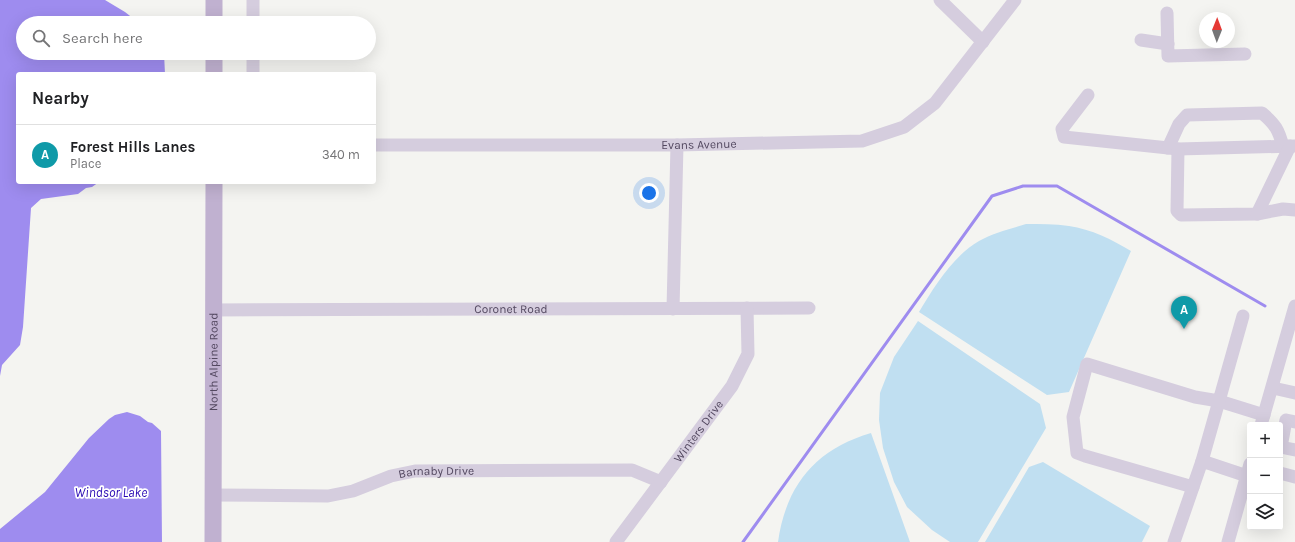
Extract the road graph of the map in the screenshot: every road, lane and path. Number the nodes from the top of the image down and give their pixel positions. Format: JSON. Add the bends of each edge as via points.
{"nodes":[{"id":1,"x":214,"y":0,"type":"edge"},
{"id":2,"x":253,"y":0,"type":"edge"},
{"id":3,"x":940,"y":0,"type":"edge"},
{"id":4,"x":1015,"y":0,"type":"edge"},
{"id":5,"x":1167,"y":13,"type":"dead end"},
{"id":6,"x":214,"y":16,"type":"edge"},
{"id":7,"x":253,"y":16,"type":"edge"},
{"id":8,"x":1141,"y":40,"type":"dead end"},
{"id":9,"x":983,"y":42,"type":"junction"},
{"id":10,"x":1168,"y":44,"type":"junction"},
{"id":11,"x":1245,"y":54,"type":"dead end"},
{"id":12,"x":214,"y":60,"type":"edge"},
{"id":13,"x":253,"y":60,"type":"edge"},
{"id":14,"x":214,"y":72,"type":"edge"},
{"id":15,"x":253,"y":72,"type":"edge"},
{"id":16,"x":1088,"y":95,"type":"dead end"},
{"id":17,"x":376,"y":145,"type":"edge"},
{"id":18,"x":677,"y":145,"type":"junction"},
{"id":19,"x":1289,"y":146,"type":"edge"},
{"id":20,"x":1173,"y":148,"type":"junction"},
{"id":21,"x":214,"y":184,"type":"edge"},
{"id":22,"x":1295,"y":210,"type":"edge"},
{"id":23,"x":1257,"y":214,"type":"junction"},
{"id":24,"x":1295,"y":306,"type":"edge"},
{"id":25,"x":747,"y":308,"type":"junction"},
{"id":26,"x":809,"y":308,"type":"dead end"},
{"id":27,"x":673,"y":309,"type":"junction"},
{"id":28,"x":214,"y":310,"type":"junction"},
{"id":29,"x":1243,"y":316,"type":"dead end"},
{"id":30,"x":1272,"y":388,"type":"junction"},
{"id":31,"x":1295,"y":392,"type":"edge"},
{"id":32,"x":1219,"y":401,"type":"junction"},
{"id":33,"x":1263,"y":420,"type":"edge"},
{"id":34,"x":1295,"y":422,"type":"edge"},
{"id":35,"x":1283,"y":434,"type":"edge"},
{"id":36,"x":1283,"y":448,"type":"edge"},
{"id":37,"x":1295,"y":450,"type":"edge"},
{"id":38,"x":1202,"y":462,"type":"junction"},
{"id":39,"x":1247,"y":470,"type":"edge"},
{"id":40,"x":1247,"y":474,"type":"edge"},
{"id":41,"x":1283,"y":474,"type":"edge"},
{"id":42,"x":1295,"y":477,"type":"edge"},
{"id":43,"x":661,"y":482,"type":"junction"},
{"id":44,"x":1194,"y":487,"type":"junction"},
{"id":45,"x":213,"y":495,"type":"junction"},
{"id":46,"x":213,"y":542,"type":"edge"},
{"id":47,"x":616,"y":542,"type":"edge"},
{"id":48,"x":1174,"y":542,"type":"edge"},
{"id":49,"x":1228,"y":542,"type":"edge"}],
"edges":[{"from":1,"to":6,"type":"main road"},
{"from":2,"to":7,"type":"street"},
{"from":3,"to":9,"type":"street"},
{"from":4,"to":9,"type":"street","name":"Evans Avenue"},
{"from":5,"to":10,"type":"street"},
{"from":8,"to":10,"type":"street"},
{"from":9,"to":18,"type":"street","name":"Evans Avenue","via":[[935,103],[904,127],[862,141]]},
{"from":10,"to":11,"type":"street","via":[[1168,56]]},
{"from":12,"to":14,"type":"main road"},
{"from":13,"to":15,"type":"street"},
{"from":16,"to":20,"type":"street","via":[[1062,129],[1064,137]]},
{"from":17,"to":18,"type":"street","name":"Evans Avenue"},
{"from":18,"to":27,"type":"street"},
{"from":19,"to":20,"type":"street"},
{"from":19,"to":20,"type":"street","via":[[1280,136],[1274,123],[1262,113],[1188,115],[1180,124]]},
{"from":19,"to":23,"type":"street"},
{"from":20,"to":23,"type":"street","via":[[1177,211],[1181,215]]},
{"from":21,"to":28,"type":"main road","name":"North Alpine Road"},
{"from":22,"to":23,"type":"street","via":[[1284,209]]},
{"from":24,"to":30,"type":"street"},
{"from":25,"to":26,"type":"street","name":"Coronet Road"},
{"from":25,"to":27,"type":"street","name":"Coronet Road"},
{"from":25,"to":43,"type":"street","name":"Winters Drive","via":[[748,354],[732,386]]},
{"from":27,"to":28,"type":"street","name":"Coronet Road"},
{"from":28,"to":45,"type":"main road","name":"North Alpine Road"},
{"from":29,"to":32,"type":"street"},
{"from":30,"to":31,"type":"street"},
{"from":30,"to":33,"type":"street"},
{"from":32,"to":33,"type":"street"},
{"from":32,"to":38,"type":"street"},
{"from":32,"to":44,"type":"street","via":[[1195,397],[1087,364],[1073,417],[1077,453]]},
{"from":34,"to":35,"type":"street","via":[[1286,420]]},
{"from":36,"to":37,"type":"street"},
{"from":38,"to":39,"type":"street"},
{"from":38,"to":44,"type":"street"},
{"from":40,"to":49,"type":"street"},
{"from":41,"to":42,"type":"street"},
{"from":43,"to":45,"type":"street","name":"Barnaby Drive","via":[[632,470],[415,471],[391,476],[353,491],[328,496]]},
{"from":43,"to":47,"type":"street","name":"Winters Drive"},
{"from":44,"to":48,"type":"street"},
{"from":45,"to":46,"type":"main road","name":"North Alpine Road"}]}
